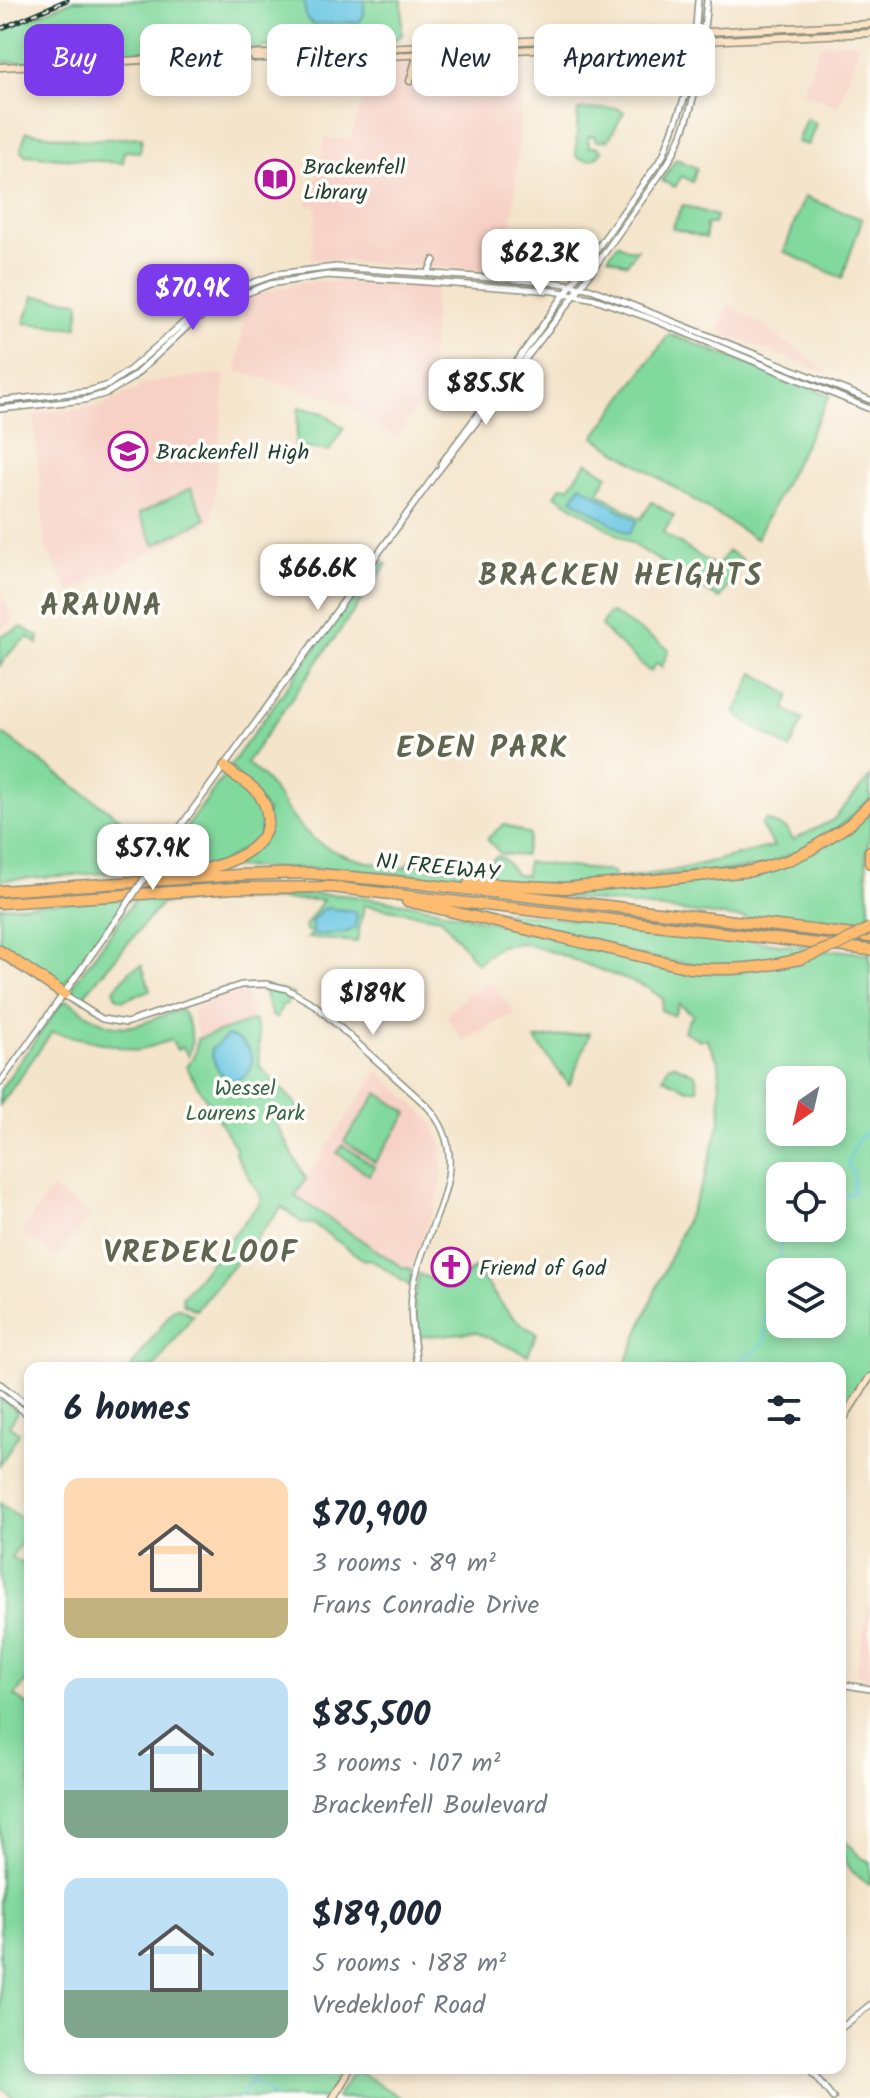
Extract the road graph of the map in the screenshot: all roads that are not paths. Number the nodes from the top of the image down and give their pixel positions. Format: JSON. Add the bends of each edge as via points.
{"nodes":[{"id":1,"x":698,"y":0,"type":"edge"},
{"id":2,"x":707,"y":0,"type":"edge"},
{"id":3,"x":696,"y":24,"type":"edge"},
{"id":4,"x":705,"y":24,"type":"edge"},
{"id":5,"x":870,"y":24,"type":"edge"},
{"id":6,"x":715,"y":31,"type":"edge"},
{"id":7,"x":870,"y":33,"type":"edge"},
{"id":8,"x":534,"y":40,"type":"edge"},
{"id":9,"x":715,"y":41,"type":"edge"},
{"id":10,"x":412,"y":54,"type":"edge"},
{"id":11,"x":251,"y":55,"type":"edge"},
{"id":12,"x":251,"y":56,"type":"edge"},
{"id":13,"x":140,"y":60,"type":"edge"},
{"id":14,"x":0,"y":67,"type":"edge"},
{"id":15,"x":412,"y":67,"type":"edge"},
{"id":16,"x":410,"y":81,"type":"dead end"},
{"id":17,"x":686,"y":96,"type":"edge"},
{"id":18,"x":693,"y":96,"type":"edge"},
{"id":19,"x":434,"y":260,"type":"dead end"},
{"id":20,"x":427,"y":274,"type":"junction"},
{"id":21,"x":572,"y":285,"type":"junction"},
{"id":22,"x":580,"y":287,"type":"junction"},
{"id":23,"x":566,"y":293,"type":"junction"},
{"id":24,"x":575,"y":294,"type":"junction"},
{"id":25,"x":870,"y":400,"type":"edge"},
{"id":26,"x":0,"y":401,"type":"edge"},
{"id":27,"x":0,"y":409,"type":"edge"},
{"id":28,"x":870,"y":409,"type":"edge"},
{"id":29,"x":435,"y":475,"type":"junction"},
{"id":30,"x":225,"y":767,"type":"junction"},
{"id":31,"x":870,"y":804,"type":"edge"},
{"id":32,"x":870,"y":853,"type":"edge"},
{"id":33,"x":870,"y":863,"type":"edge"},
{"id":34,"x":151,"y":881,"type":"junction"},
{"id":35,"x":395,"y":881,"type":"junction"},
{"id":36,"x":320,"y":887,"type":"junction"},
{"id":37,"x":0,"y":891,"type":"edge"},
{"id":38,"x":0,"y":903,"type":"edge"},
{"id":39,"x":870,"y":928,"type":"edge"},
{"id":40,"x":870,"y":937,"type":"edge"},
{"id":41,"x":870,"y":950,"type":"edge"},
{"id":42,"x":0,"y":951,"type":"edge"},
{"id":43,"x":64,"y":994,"type":"junction"},
{"id":44,"x":0,"y":1083,"type":"edge"},
{"id":45,"x":417,"y":1362,"type":"edge"},
{"id":46,"x":870,"y":1377,"type":"edge"},
{"id":47,"x":0,"y":1384,"type":"edge"},
{"id":48,"x":0,"y":1393,"type":"edge"},
{"id":49,"x":24,"y":1402,"type":"edge"},
{"id":50,"x":24,"y":1411,"type":"edge"},
{"id":51,"x":846,"y":1415,"type":"edge"},
{"id":52,"x":846,"y":1685,"type":"edge"},
{"id":53,"x":870,"y":1689,"type":"edge"},
{"id":54,"x":870,"y":2005,"type":"edge"},
{"id":55,"x":846,"y":2024,"type":"edge"},
{"id":56,"x":347,"y":2074,"type":"edge"},
{"id":57,"x":814,"y":2074,"type":"edge"},
{"id":58,"x":333,"y":2098,"type":"edge"},
{"id":59,"x":833,"y":2098,"type":"edge"}],
"edges":[{"from":1,"to":3,"type":"street"},
{"from":2,"to":4,"type":"street"},
{"from":5,"to":6,"type":"main road"},
{"from":7,"to":9,"type":"main road"},
{"from":8,"to":11,"type":"main road"},
{"from":10,"to":12,"type":"main road"},
{"from":13,"to":14,"type":"main road"},
{"from":15,"to":16,"type":"main road"},
{"from":17,"to":21,"type":"street","via":[[667,149]]},
{"from":18,"to":22,"type":"street","via":[[673,153]]},
{"from":19,"to":20,"type":"street"},
{"from":20,"to":21,"type":"street"},
{"from":20,"to":26,"type":"street","via":[[336,267],[277,274],[197,311],[108,385]]},
{"from":21,"to":22,"type":"street"},
{"from":21,"to":23,"type":"street"},
{"from":22,"to":24,"type":"street"},
{"from":22,"to":25,"type":"street","via":[[611,294]]},
{"from":23,"to":24,"type":"street"},
{"from":23,"to":27,"type":"street","via":[[345,275],[285,280],[242,293],[211,310],[117,389],[84,400]]},
{"from":23,"to":29,"type":"street"},
{"from":24,"to":28,"type":"street","via":[[619,306]]},
{"from":24,"to":29,"type":"street"},
{"from":29,"to":30,"type":"street"},
{"from":30,"to":34,"type":"highway","via":[[251,785],[263,802],[266,819],[260,840],[222,866]]},
{"from":30,"to":43,"type":"street","bridge":true},
{"from":31,"to":35,"type":"highway","via":[[810,850],[751,871],[565,888]]},
{"from":32,"to":33,"type":"highway"},
{"from":34,"to":35,"type":"highway","name":"N1 FREEWAY","via":[[281,873]]},
{"from":34,"to":37,"type":"highway","name":"N1 FREEWAY"},
{"from":35,"to":40,"type":"highway","name":"N1 FREEWAY"},
{"from":36,"to":38,"type":"highway","name":"N1 FREEWAY"},
{"from":36,"to":39,"type":"highway","bridge":true,"via":[[445,908],[711,970],[800,959]]},
{"from":36,"to":41,"type":"highway","name":"N1 FREEWAY"},
{"from":42,"to":43,"type":"highway"},
{"from":43,"to":44,"type":"street"},
{"from":43,"to":45,"type":"street","via":[[102,1019],[126,1023],[241,985],[287,989],[315,1005],[427,1106],[442,1126],[449,1157],[444,1197],[412,1292]]},
{"from":46,"to":51,"type":"main road"},
{"from":47,"to":49,"type":"street"},
{"from":48,"to":50,"type":"street"},
{"from":52,"to":53,"type":"street"},
{"from":54,"to":55,"type":"street"},
{"from":56,"to":58,"type":"main road"},
{"from":57,"to":59,"type":"street"}]}
